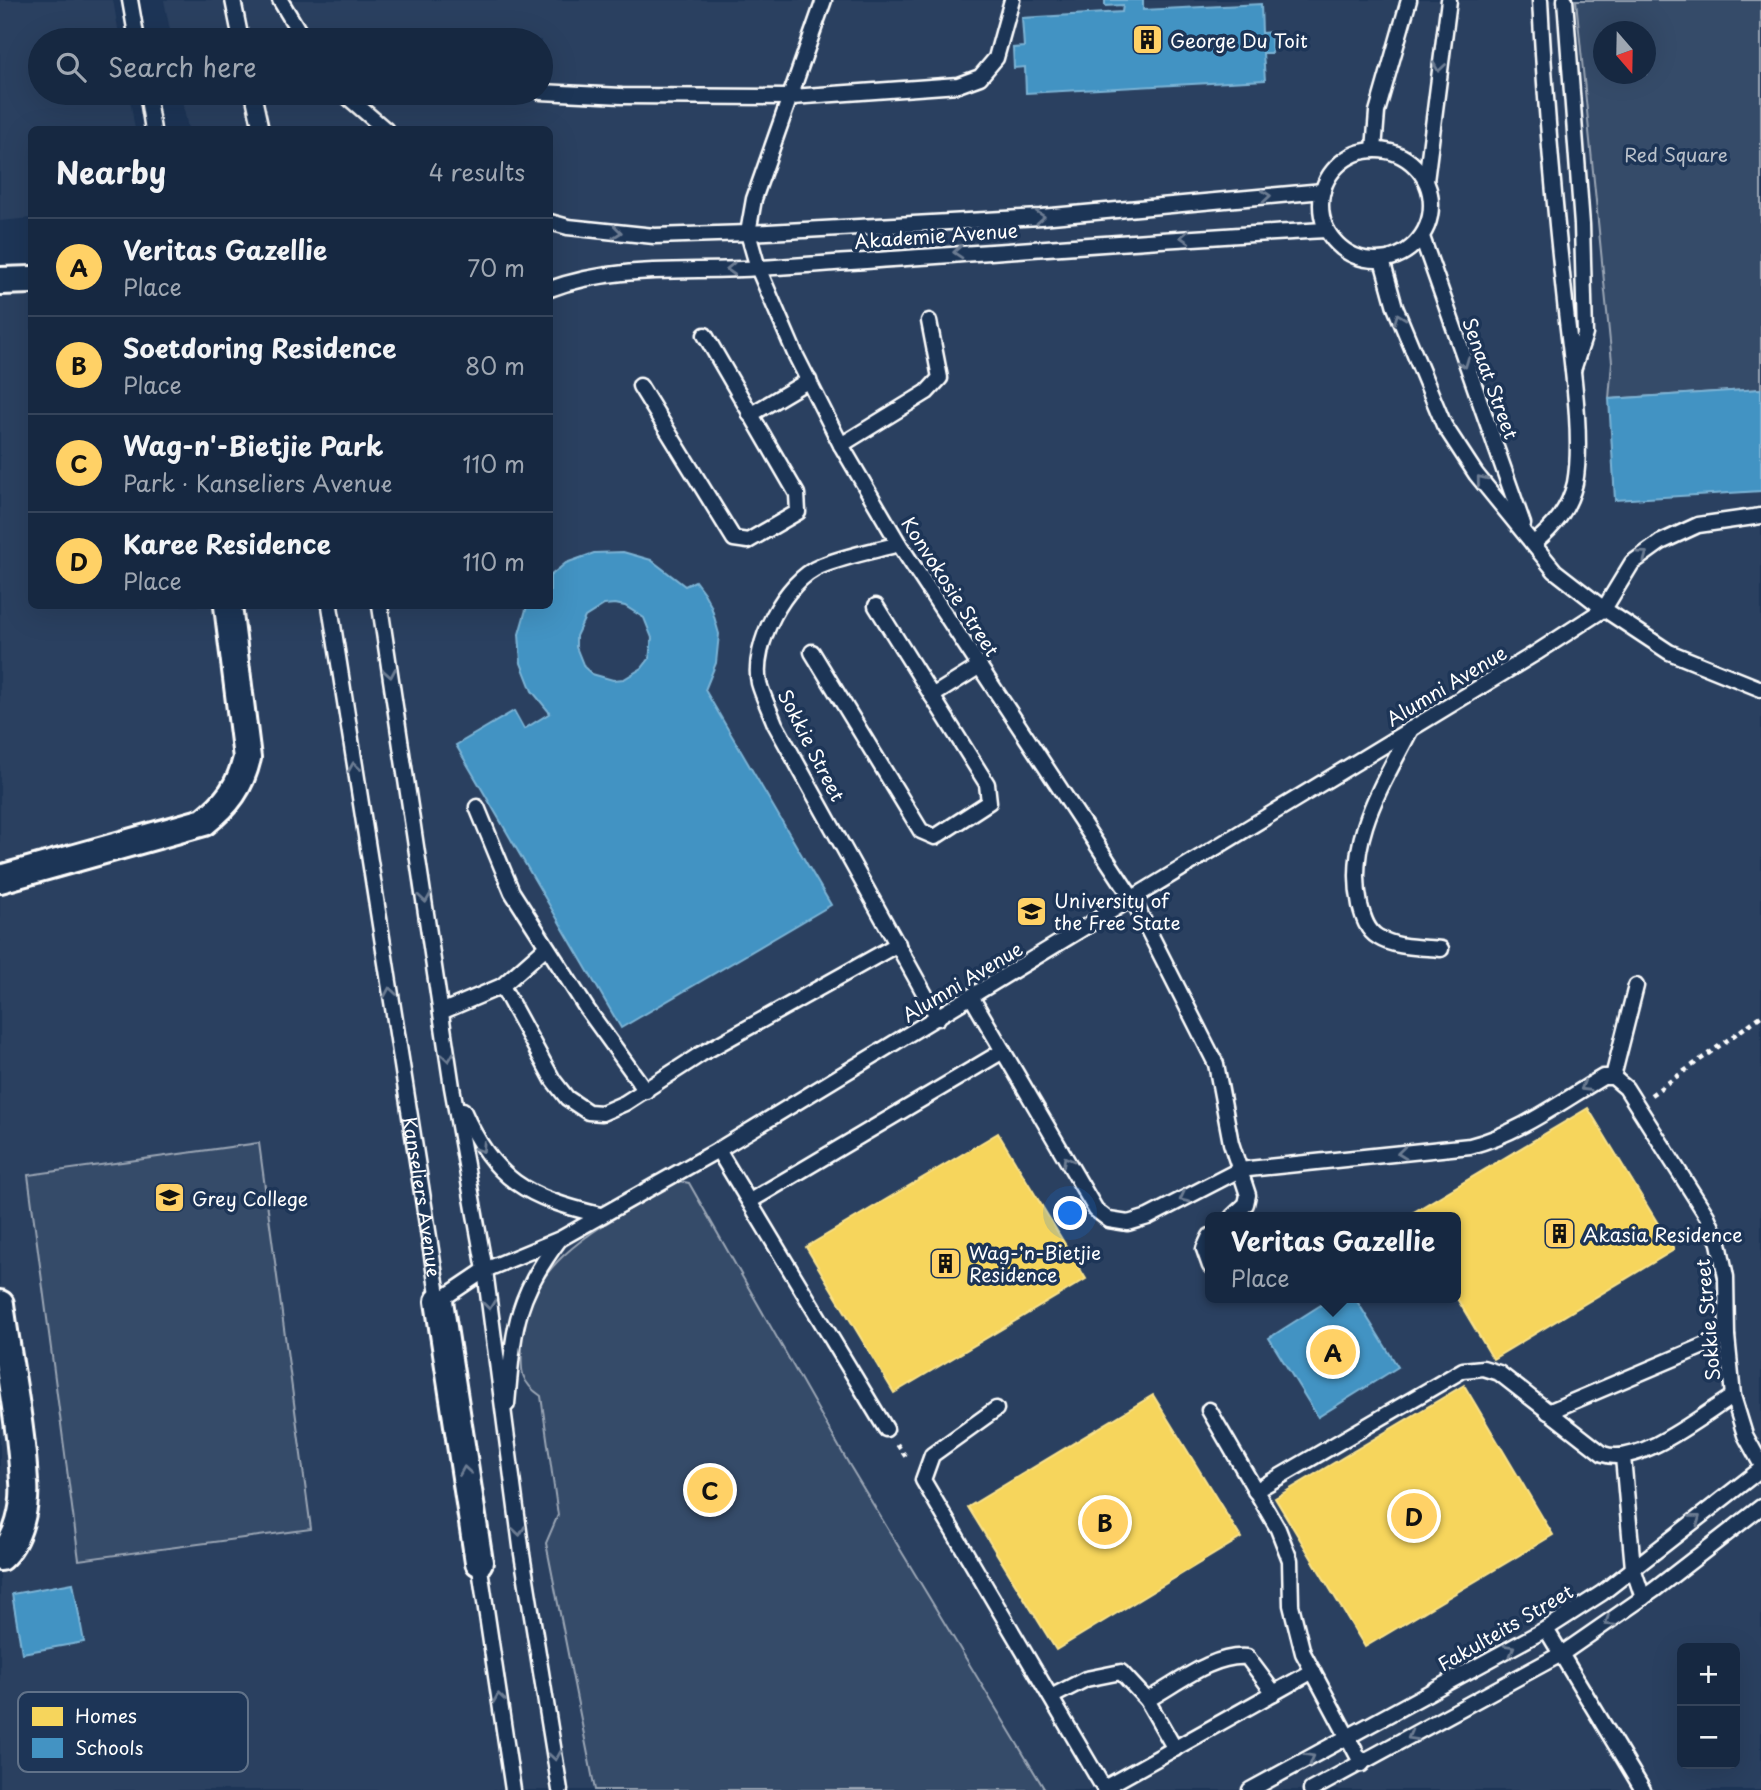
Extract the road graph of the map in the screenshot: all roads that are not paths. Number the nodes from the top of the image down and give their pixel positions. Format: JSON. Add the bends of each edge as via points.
{"nodes":[{"id":1,"x":130,"y":0,"type":"edge"},
{"id":2,"x":233,"y":0,"type":"edge"},
{"id":3,"x":280,"y":0,"type":"edge"},
{"id":4,"x":824,"y":0,"type":"edge"},
{"id":5,"x":1012,"y":0,"type":"edge"},
{"id":6,"x":1409,"y":0,"type":"edge"},
{"id":7,"x":1449,"y":0,"type":"edge"},
{"id":8,"x":1540,"y":0,"type":"edge"},
{"id":9,"x":1565,"y":0,"type":"edge"},
{"id":10,"x":135,"y":28,"type":"edge"},
{"id":11,"x":239,"y":28,"type":"edge"},
{"id":12,"x":297,"y":28,"type":"edge"},
{"id":13,"x":553,"y":93,"type":"edge"},
{"id":14,"x":792,"y":97,"type":"junction"},
{"id":15,"x":148,"y":105,"type":"edge"},
{"id":16,"x":256,"y":105,"type":"edge"},
{"id":17,"x":357,"y":105,"type":"edge"},
{"id":18,"x":152,"y":126,"type":"edge"},
{"id":19,"x":260,"y":126,"type":"edge"},
{"id":20,"x":381,"y":126,"type":"edge"},
{"id":21,"x":1374,"y":150,"type":"junction"},
{"id":22,"x":1426,"y":181,"type":"junction"},
{"id":23,"x":1323,"y":191,"type":"junction"},
{"id":24,"x":553,"y":223,"type":"edge"},
{"id":25,"x":1326,"y":230,"type":"junction"},
{"id":26,"x":748,"y":233,"type":"junction"},
{"id":27,"x":1422,"y":237,"type":"junction"},
{"id":28,"x":1382,"y":260,"type":"junction"},
{"id":29,"x":758,"y":268,"type":"junction"},
{"id":30,"x":28,"y":280,"type":"edge"},
{"id":31,"x":0,"y":281,"type":"edge"},
{"id":32,"x":553,"y":288,"type":"edge"},
{"id":33,"x":929,"y":321,"type":"dead end"},
{"id":34,"x":705,"y":335,"type":"dead end"},
{"id":35,"x":1572,"y":373,"type":"junction"},
{"id":36,"x":808,"y":380,"type":"junction"},
{"id":37,"x":640,"y":386,"type":"dead end"},
{"id":38,"x":750,"y":415,"type":"junction"},
{"id":39,"x":841,"y":445,"type":"junction"},
{"id":40,"x":1761,"y":516,"type":"edge"},
{"id":41,"x":1530,"y":538,"type":"junction"},
{"id":42,"x":899,"y":544,"type":"junction"},
{"id":43,"x":876,"y":606,"type":"dead end"},
{"id":44,"x":228,"y":609,"type":"edge"},
{"id":45,"x":330,"y":609,"type":"edge"},
{"id":46,"x":380,"y":609,"type":"edge"},
{"id":47,"x":1604,"y":610,"type":"junction"},
{"id":48,"x":812,"y":652,"type":"dead end"},
{"id":49,"x":980,"y":666,"type":"junction"},
{"id":50,"x":1761,"y":689,"type":"edge"},
{"id":51,"x":932,"y":696,"type":"junction"},
{"id":52,"x":1412,"y":728,"type":"junction"},
{"id":53,"x":477,"y":807,"type":"dead end"},
{"id":54,"x":0,"y":879,"type":"edge"},
{"id":55,"x":1132,"y":898,"type":"junction"},
{"id":56,"x":898,"y":944,"type":"junction"},
{"id":57,"x":546,"y":947,"type":"junction"},
{"id":58,"x":1441,"y":949,"type":"dead end"},
{"id":59,"x":502,"y":986,"type":"junction"},
{"id":60,"x":1636,"y":986,"type":"dead end"},
{"id":61,"x":972,"y":998,"type":"junction"},
{"id":62,"x":441,"y":1012,"type":"junction"},
{"id":63,"x":938,"y":1018,"type":"junction"},
{"id":64,"x":1003,"y":1051,"type":"junction"},
{"id":65,"x":1612,"y":1077,"type":"junction"},
{"id":66,"x":452,"y":1087,"type":"junction"},
{"id":67,"x":646,"y":1091,"type":"junction"},
{"id":68,"x":718,"y":1150,"type":"junction"},
{"id":69,"x":1239,"y":1170,"type":"junction"},
{"id":70,"x":750,"y":1202,"type":"junction"},
{"id":71,"x":1238,"y":1212,"type":"edge"},
{"id":72,"x":600,"y":1215,"type":"junction"},
{"id":73,"x":560,"y":1239,"type":"junction"},
{"id":74,"x":485,"y":1270,"type":"junction"},
{"id":75,"x":439,"y":1301,"type":"junction"},
{"id":76,"x":0,"y":1304,"type":"edge"},
{"id":77,"x":1727,"y":1336,"type":"junction"},
{"id":78,"x":1733,"y":1396,"type":"junction"},
{"id":79,"x":996,"y":1409,"type":"dead end"},
{"id":80,"x":1209,"y":1410,"type":"dead end"},
{"id":81,"x":1548,"y":1412,"type":"junction"},
{"id":82,"x":505,"y":1429,"type":"junction"},
{"id":83,"x":886,"y":1429,"type":"road end"},
{"id":84,"x":1623,"y":1457,"type":"junction"},
{"id":85,"x":1761,"y":1464,"type":"edge"},
{"id":86,"x":1761,"y":1469,"type":"edge"},
{"id":87,"x":1255,"y":1491,"type":"junction"},
{"id":88,"x":1761,"y":1507,"type":"edge"},
{"id":89,"x":0,"y":1557,"type":"edge"},
{"id":90,"x":480,"y":1562,"type":"joint"},
{"id":91,"x":1633,"y":1568,"type":"junction"},
{"id":92,"x":1643,"y":1598,"type":"junction"},
{"id":93,"x":1546,"y":1629,"type":"junction"},
{"id":94,"x":1563,"y":1653,"type":"junction"},
{"id":95,"x":1313,"y":1671,"type":"junction"},
{"id":96,"x":1274,"y":1693,"type":"junction"},
{"id":97,"x":1051,"y":1697,"type":"junction"},
{"id":98,"x":1147,"y":1700,"type":"junction"},
{"id":99,"x":1348,"y":1737,"type":"junction"},
{"id":100,"x":1175,"y":1749,"type":"junction"},
{"id":101,"x":1362,"y":1764,"type":"junction"},
{"id":102,"x":1274,"y":1785,"type":"edge"},
{"id":103,"x":1104,"y":1789,"type":"edge"},
{"id":104,"x":513,"y":1790,"type":"edge"},
{"id":105,"x":560,"y":1790,"type":"edge"},
{"id":106,"x":1250,"y":1790,"type":"edge"},
{"id":107,"x":1311,"y":1790,"type":"edge"},
{"id":108,"x":1643,"y":1790,"type":"edge"}],
"edges":[{"from":1,"to":10,"type":"lane"},
{"from":2,"to":11,"type":"lane"},
{"from":3,"to":12,"type":"lane"},
{"from":4,"to":14,"type":"lane","name":"Konvokosie Street"},
{"from":5,"to":14,"type":"lane","via":[[996,58],[980,78],[958,85]]},
{"from":6,"to":21,"type":"lane","via":[[1377,112]]},
{"from":7,"to":22,"type":"lane","one_way":true},
{"from":8,"to":35,"type":"lane","via":[[1546,127]]},
{"from":9,"to":35,"type":"lane","via":[[1582,225],[1585,334]]},
{"from":13,"to":14,"type":"lane"},
{"from":14,"to":26,"type":"lane","name":"Konvokosie Street","via":[[754,199]]},
{"from":15,"to":18,"type":"lane"},
{"from":16,"to":19,"type":"lane"},
{"from":17,"to":20,"type":"lane"},
{"from":21,"to":22,"type":"lane","via":[[1399,155]]},
{"from":21,"to":23,"type":"lane","via":[[1342,162]]},
{"from":22,"to":27,"type":"lane","via":[[1431,210]]},
{"from":23,"to":25,"type":"lane"},
{"from":26,"to":23,"type":"lane","name":"Akademie Avenue","one_way":true,"via":[[1041,217]]},
{"from":24,"to":26,"type":"lane","name":"Akademie Avenue","one_way":true,"via":[[653,236]]},
{"from":25,"to":28,"type":"lane","via":[[1349,254]]},
{"from":25,"to":29,"type":"lane","name":"Akademie Avenue","one_way":true},
{"from":26,"to":29,"type":"lane","name":"Konvokosie Street"},
{"from":27,"to":28,"type":"lane","via":[[1397,257]]},
{"from":27,"to":41,"type":"lane","name":"Senaat Street","one_way":true},
{"from":41,"to":28,"type":"lane","name":"Senaat Street","one_way":true,"via":[[1476,474],[1444,425],[1399,318]]},
{"from":29,"to":32,"type":"lane","name":"Akademie Avenue","one_way":true,"via":[[616,273]]},
{"from":29,"to":36,"type":"lane","name":"Konvokosie Street"},
{"from":30,"to":31,"type":"street"},
{"from":33,"to":39,"type":"lane","via":[[940,379],[927,392]]},
{"from":34,"to":38,"type":"lane"},
{"from":35,"to":41,"type":"lane","via":[[1575,480],[1561,517]]},
{"from":36,"to":38,"type":"lane"},
{"from":36,"to":39,"type":"lane","name":"Konvokosie Street"},
{"from":37,"to":38,"type":"lane","via":[[734,539],[748,541],[798,512],[797,494]]},
{"from":39,"to":42,"type":"lane","name":"Konvokosie Street"},
{"from":47,"to":40,"type":"lane","one_way":true,"via":[[1632,563],[1661,542],[1698,525]]},
{"from":41,"to":47,"type":"lane","name":"Senaat Street","via":[[1555,571]]},
{"from":42,"to":49,"type":"lane","name":"Konvokosie Street"},
{"from":42,"to":56,"type":"lane","name":"Sokkie Street","via":[[818,567],[790,590],[771,619],[760,650],[759,682],[775,724]]},
{"from":43,"to":51,"type":"lane"},
{"from":44,"to":54,"type":"street","via":[[247,758],[241,781],[226,805],[204,822]]},
{"from":75,"to":45,"type":"lane","name":"Kanseliers Avenue","one_way":true},
{"from":46,"to":62,"type":"lane","one_way":true},
{"from":47,"to":50,"type":"lane","name":"Senaat Street","via":[[1669,652]]},
{"from":47,"to":52,"type":"lane","name":"Alumni Avenue"},
{"from":48,"to":51,"type":"lane","via":[[921,831],[935,837],[989,802],[987,784]]},
{"from":49,"to":51,"type":"lane"},
{"from":49,"to":55,"type":"lane","name":"Konvokosie Street"},
{"from":52,"to":55,"type":"lane","name":"Alumni Avenue"},
{"from":52,"to":58,"type":"lane","via":[[1371,808],[1360,844],[1356,883],[1371,933],[1400,945]]},
{"from":53,"to":57,"type":"lane","via":[[512,892]]},
{"from":55,"to":61,"type":"lane","name":"Alumni Avenue"},
{"from":55,"to":69,"type":"lane","name":"Konvokosie Street","via":[[1216,1063]]},
{"from":56,"to":63,"type":"lane","name":"Sokkie Street"},
{"from":56,"to":67,"type":"lane","via":[[701,1054]]},
{"from":57,"to":59,"type":"lane"},
{"from":57,"to":67,"type":"lane"},
{"from":59,"to":62,"type":"lane"},
{"from":59,"to":67,"type":"lane","via":[[566,1098],[588,1112],[602,1113]]},
{"from":60,"to":65,"type":"lane"},
{"from":61,"to":63,"type":"lane","name":"Alumni Avenue"},
{"from":61,"to":64,"type":"lane"},
{"from":62,"to":66,"type":"lane","one_way":true},
{"from":63,"to":68,"type":"lane","name":"Alumni Avenue"},
{"from":69,"to":64,"type":"lane","one_way":true,"via":[[1148,1217],[1128,1223],[1109,1220],[1096,1210]]},
{"from":64,"to":70,"type":"lane"},
{"from":65,"to":69,"type":"lane","one_way":true,"via":[[1602,1077],[1514,1132],[1470,1146]]},
{"from":65,"to":77,"type":"lane","name":"Sokkie Street","via":[[1626,1088],[1707,1216],[1719,1243],[1726,1277]]},
{"from":66,"to":72,"type":"lane","one_way":true,"via":[[477,1144],[491,1163],[542,1198]]},
{"from":66,"to":74,"type":"lane"},
{"from":68,"to":70,"type":"lane"},
{"from":68,"to":72,"type":"lane","name":"Alumni Avenue"},
{"from":69,"to":71,"type":"lane","name":"Konvokosie Street","via":[[1248,1195],[1247,1204]]},
{"from":70,"to":83,"type":"lane"},
{"from":72,"to":73,"type":"lane","name":"Alumni Avenue"},
{"from":73,"to":74,"type":"lane","name":"Alumni Avenue"},
{"from":73,"to":82,"type":"lane","via":[[522,1299]]},
{"from":74,"to":75,"type":"lane","name":"Alumni Avenue"},
{"from":74,"to":82,"type":"lane","one_way":true},
{"from":90,"to":75,"type":"street","name":"Kanseliers Avenue","one_way":true},
{"from":76,"to":89,"type":"street","via":[[25,1484],[20,1521]]},
{"from":77,"to":78,"type":"lane","name":"Sokkie Street"},
{"from":77,"to":81,"type":"lane"},
{"from":78,"to":84,"type":"lane","via":[[1644,1450]]},
{"from":78,"to":85,"type":"lane","name":"Sokkie Street","via":[[1745,1435]]},
{"from":79,"to":97,"type":"lane","via":[[933,1455],[923,1480]]},
{"from":80,"to":87,"type":"lane"},
{"from":81,"to":84,"type":"lane","via":[[1603,1454]]},
{"from":81,"to":87,"type":"lane","via":[[1499,1373],[1483,1368],[1463,1370]]},
{"from":82,"to":105,"type":"lane","one_way":true},
{"from":84,"to":91,"type":"lane"},
{"from":91,"to":86,"type":"lane","name":"Fakulteits Street","one_way":true},
{"from":87,"to":95,"type":"lane","via":[[1290,1560],[1294,1628]]},
{"from":88,"to":92,"type":"lane"},
{"from":104,"to":90,"type":"lane","name":"Kanseliers Avenue","one_way":true},
{"from":91,"to":92,"type":"lane"},
{"from":91,"to":93,"type":"lane","name":"Fakulteits Street"},
{"from":92,"to":94,"type":"lane","one_way":true},
{"from":93,"to":94,"type":"lane"},
{"from":99,"to":93,"type":"lane","name":"Fakulteits Street","one_way":true},
{"from":94,"to":101,"type":"lane","one_way":true},
{"from":94,"to":108,"type":"lane"},
{"from":95,"to":96,"type":"lane"},
{"from":95,"to":99,"type":"lane"},
{"from":96,"to":98,"type":"lane","via":[[1247,1657],[1235,1656],[1217,1661]]},
{"from":96,"to":100,"type":"lane"},
{"from":97,"to":98,"type":"lane","via":[[1086,1679],[1121,1672]]},
{"from":97,"to":103,"type":"lane"},
{"from":98,"to":100,"type":"lane"},
{"from":99,"to":101,"type":"lane"},
{"from":102,"to":99,"type":"lane","name":"Fakulteits Street","one_way":true},
{"from":100,"to":103,"type":"lane"},
{"from":101,"to":107,"type":"lane"},
{"from":102,"to":106,"type":"lane","name":"Fakulteits Street"}]}
